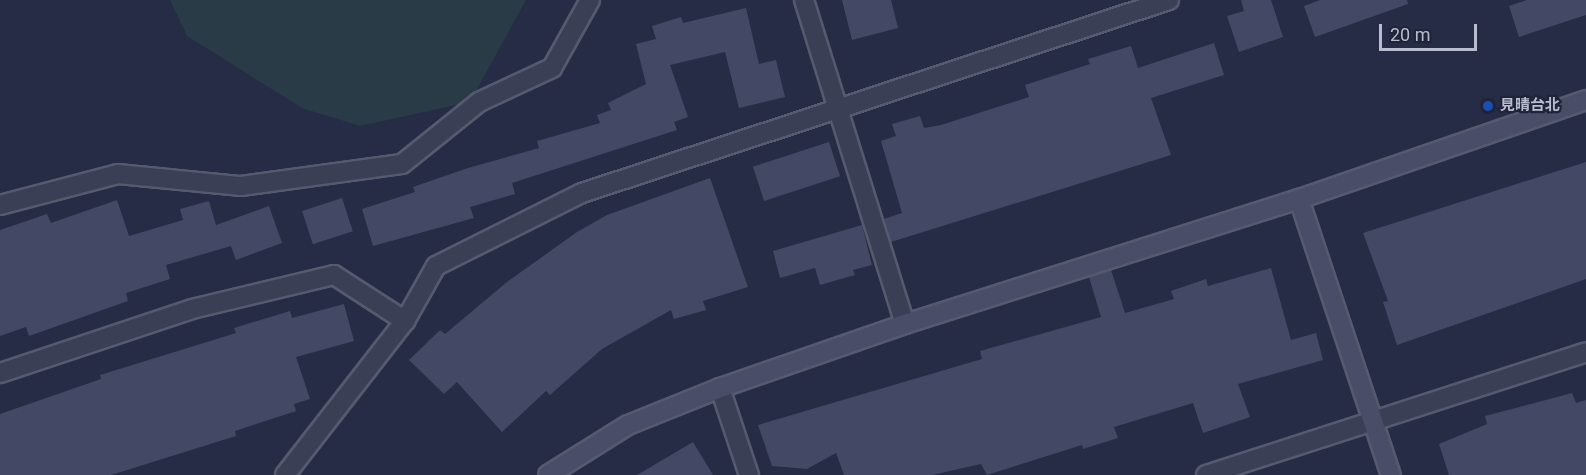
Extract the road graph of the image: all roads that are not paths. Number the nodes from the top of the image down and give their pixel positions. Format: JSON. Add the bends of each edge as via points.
{"nodes":[{"id":1,"x":590,"y":0,"type":"edge"},
{"id":2,"x":804,"y":0,"type":"edge"},
{"id":3,"x":1169,"y":0,"type":"edge"},
{"id":4,"x":1586,"y":100,"type":"edge"},
{"id":5,"x":835,"y":108,"type":"junction"},
{"id":6,"x":1299,"y":199,"type":"junction"},
{"id":7,"x":0,"y":206,"type":"edge"},
{"id":8,"x":405,"y":321,"type":"junction"},
{"id":9,"x":905,"y":324,"type":"junction"},
{"id":10,"x":1586,"y":352,"type":"edge"},
{"id":11,"x":0,"y":373,"type":"edge"},
{"id":12,"x":720,"y":388,"type":"junction"},
{"id":13,"x":1372,"y":422,"type":"junction"},
{"id":14,"x":285,"y":475,"type":"edge"},
{"id":15,"x":548,"y":475,"type":"edge"},
{"id":16,"x":749,"y":475,"type":"edge"},
{"id":17,"x":1206,"y":475,"type":"edge"},
{"id":18,"x":1391,"y":475,"type":"edge"}],
"edges":[{"from":1,"to":7,"type":"street","via":[[552,68],[479,102],[402,164],[241,186],[118,174]]},
{"from":2,"to":5,"type":"street"},
{"from":3,"to":5,"type":"street"},
{"from":4,"to":6,"type":"street"},
{"from":5,"to":8,"type":"street","via":[[582,193],[436,266]]},
{"from":5,"to":9,"type":"street"},
{"from":6,"to":9,"type":"street"},
{"from":6,"to":13,"type":"street"},
{"from":8,"to":11,"type":"street","via":[[334,275],[192,309]]},
{"from":8,"to":14,"type":"street"},
{"from":9,"to":12,"type":"street"},
{"from":10,"to":13,"type":"street"},
{"from":12,"to":15,"type":"street","via":[[628,425]]},
{"from":12,"to":16,"type":"street"},
{"from":13,"to":17,"type":"street"},
{"from":13,"to":18,"type":"street"}]}
